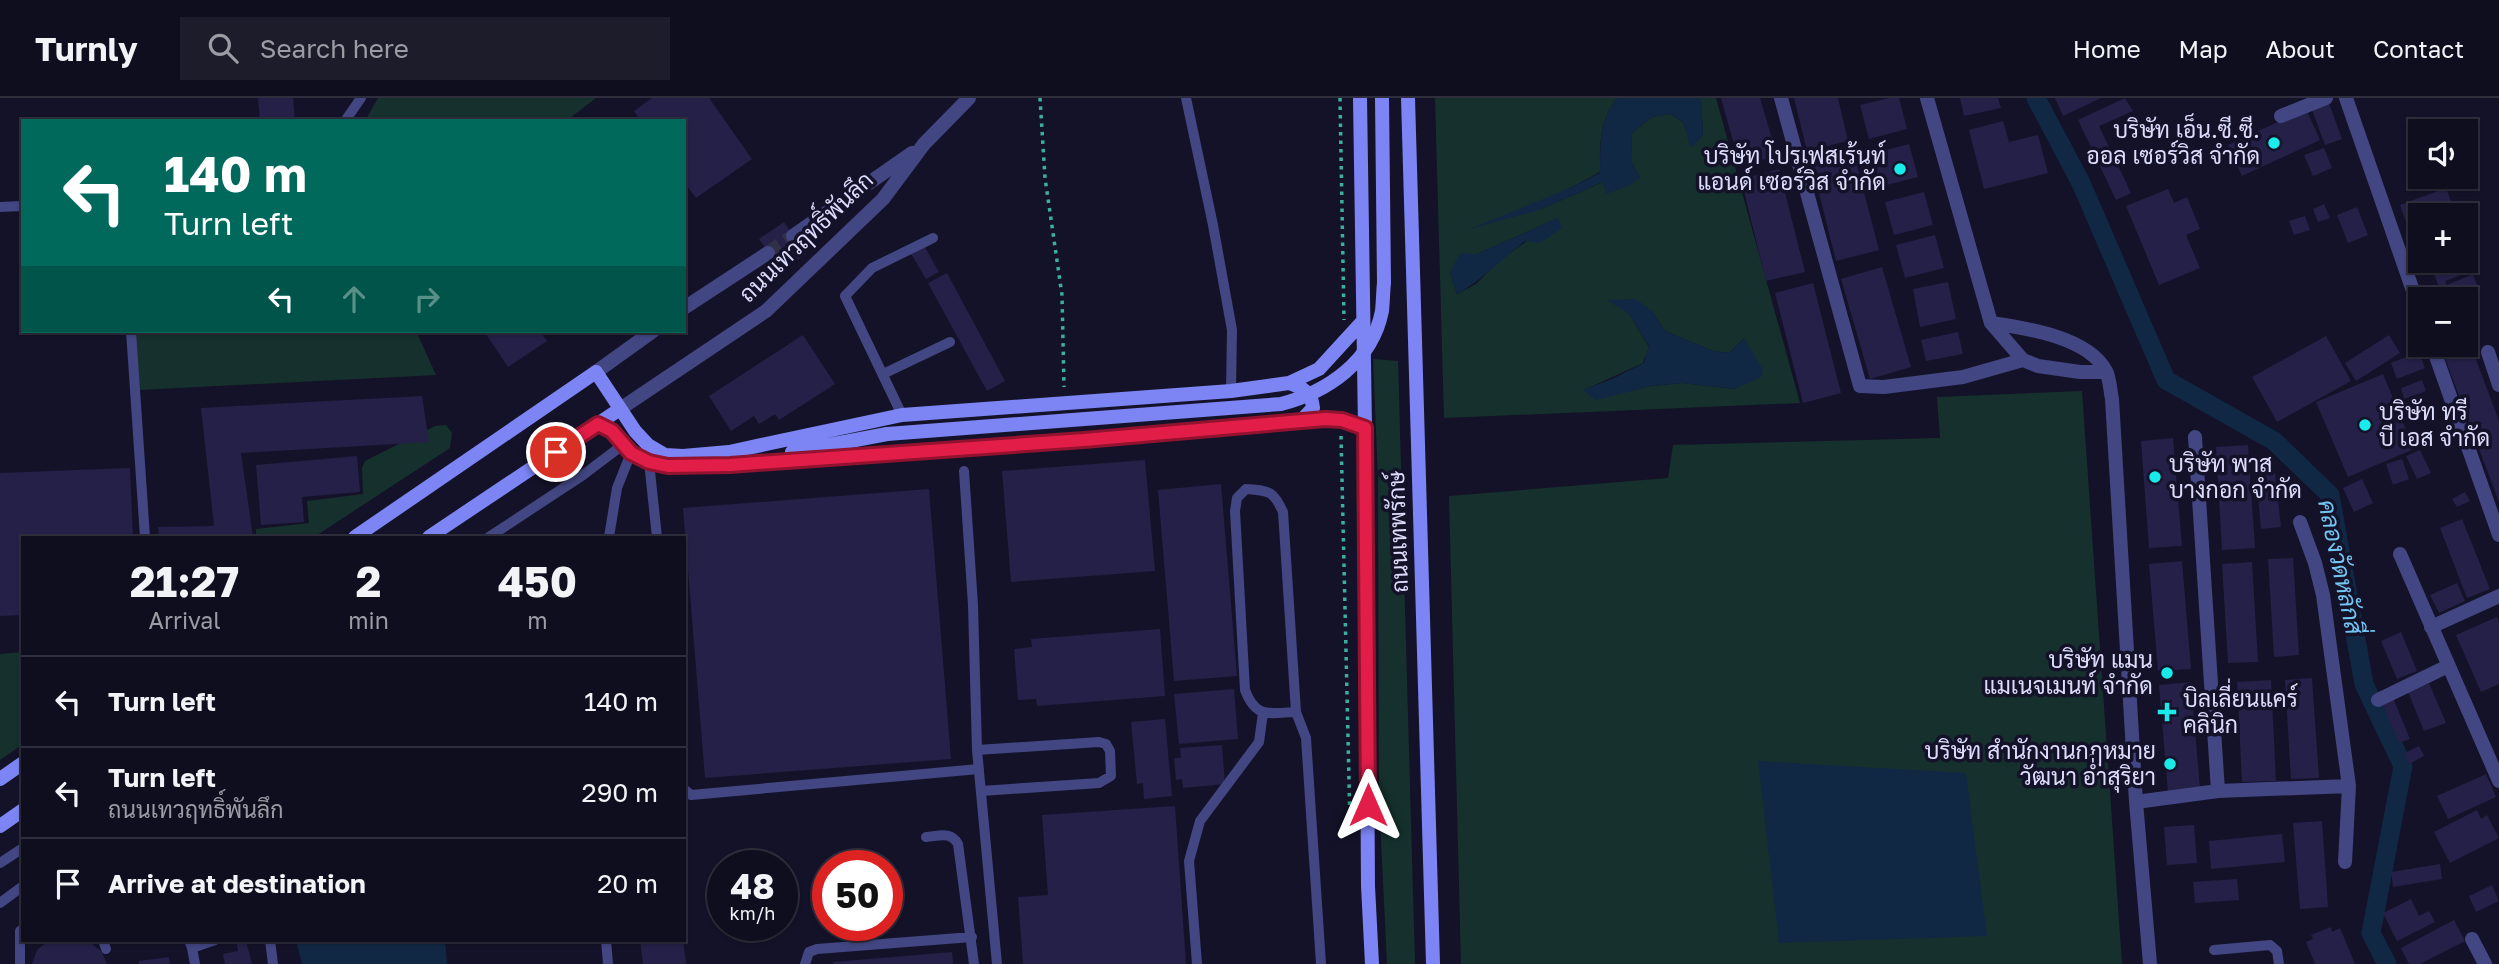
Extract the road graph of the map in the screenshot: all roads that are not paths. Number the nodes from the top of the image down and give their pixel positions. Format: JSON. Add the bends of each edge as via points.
{"nodes":[{"id":1,"x":361,"y":98,"type":"edge"},
{"id":2,"x":969,"y":98,"type":"edge"},
{"id":3,"x":1186,"y":98,"type":"edge"},
{"id":4,"x":1360,"y":98,"type":"edge"},
{"id":5,"x":1382,"y":98,"type":"edge"},
{"id":6,"x":1408,"y":98,"type":"edge"},
{"id":7,"x":1782,"y":98,"type":"edge"},
{"id":8,"x":1927,"y":98,"type":"edge"},
{"id":9,"x":2326,"y":98,"type":"edge"},
{"id":10,"x":2346,"y":98,"type":"edge"},
{"id":11,"x":2281,"y":116,"type":"dead end"},
{"id":12,"x":346,"y":119,"type":"edge"},
{"id":13,"x":924,"y":144,"type":"junction"},
{"id":14,"x":21,"y":206,"type":"edge"},
{"id":15,"x":0,"y":207,"type":"edge"},
{"id":16,"x":793,"y":236,"type":"tunnel mouth"},
{"id":17,"x":933,"y":238,"type":"dead end"},
{"id":18,"x":768,"y":253,"type":"tunnel mouth"},
{"id":19,"x":2412,"y":287,"type":"edge"},
{"id":20,"x":686,"y":308,"type":"edge"},
{"id":21,"x":1363,"y":321,"type":"junction"},
{"id":22,"x":1991,"y":323,"type":"junction"},
{"id":23,"x":131,"y":333,"type":"edge"},
{"id":24,"x":650,"y":333,"type":"edge"},
{"id":25,"x":950,"y":342,"type":"dead end"},
{"id":26,"x":2488,"y":352,"type":"dead end"},
{"id":27,"x":2436,"y":357,"type":"edge"},
{"id":28,"x":2023,"y":360,"type":"junction"},
{"id":29,"x":596,"y":372,"type":"junction"},
{"id":30,"x":2106,"y":372,"type":"junction"},
{"id":31,"x":883,"y":374,"type":"junction"},
{"id":32,"x":1289,"y":383,"type":"junction"},
{"id":33,"x":2499,"y":385,"type":"edge"},
{"id":34,"x":1231,"y":391,"type":"junction"},
{"id":35,"x":620,"y":410,"type":"junction"},
{"id":36,"x":902,"y":415,"type":"junction"},
{"id":37,"x":1300,"y":422,"type":"junction"},
{"id":38,"x":598,"y":424,"type":"junction"},
{"id":39,"x":1365,"y":428,"type":"junction"},
{"id":40,"x":2195,"y":437,"type":"dead end"},
{"id":41,"x":628,"y":449,"type":"junction"},
{"id":42,"x":649,"y":462,"type":"junction"},
{"id":43,"x":730,"y":465,"type":"junction"},
{"id":44,"x":964,"y":471,"type":"dead end"},
{"id":45,"x":2300,"y":522,"type":"dead end"},
{"id":46,"x":2499,"y":535,"type":"edge"},
{"id":47,"x":145,"y":536,"type":"edge"},
{"id":48,"x":356,"y":536,"type":"edge"},
{"id":49,"x":430,"y":536,"type":"edge"},
{"id":50,"x":491,"y":536,"type":"edge"},
{"id":51,"x":609,"y":536,"type":"edge"},
{"id":52,"x":657,"y":536,"type":"edge"},
{"id":53,"x":2400,"y":554,"type":"dead end"},
{"id":54,"x":2499,"y":596,"type":"edge"},
{"id":55,"x":2431,"y":627,"type":"junction"},
{"id":56,"x":2448,"y":666,"type":"junction"},
{"id":57,"x":2378,"y":699,"type":"dead end"},
{"id":58,"x":1296,"y":712,"type":"junction"},
{"id":59,"x":1263,"y":713,"type":"junction"},
{"id":60,"x":977,"y":750,"type":"junction"},
{"id":61,"x":21,"y":764,"type":"edge"},
{"id":62,"x":979,"y":769,"type":"junction"},
{"id":63,"x":0,"y":779,"type":"edge"},
{"id":64,"x":2499,"y":781,"type":"edge"},
{"id":65,"x":2348,"y":786,"type":"junction"},
{"id":66,"x":686,"y":791,"type":"edge"},
{"id":67,"x":981,"y":791,"type":"junction"},
{"id":68,"x":2218,"y":791,"type":"junction"},
{"id":69,"x":2136,"y":802,"type":"junction"},
{"id":70,"x":21,"y":811,"type":"edge"},
{"id":71,"x":0,"y":826,"type":"edge"},
{"id":72,"x":926,"y":837,"type":"dead end"},
{"id":73,"x":21,"y":849,"type":"edge"},
{"id":74,"x":2345,"y":862,"type":"dead end"},
{"id":75,"x":0,"y":863,"type":"edge"},
{"id":76,"x":21,"y":887,"type":"edge"},
{"id":77,"x":0,"y":903,"type":"edge"},
{"id":78,"x":21,"y":930,"type":"edge"},
{"id":79,"x":972,"y":937,"type":"junction"},
{"id":80,"x":2473,"y":939,"type":"dead end"},
{"id":81,"x":270,"y":942,"type":"edge"},
{"id":82,"x":606,"y":942,"type":"edge"},
{"id":83,"x":190,"y":944,"type":"edge"},
{"id":84,"x":2214,"y":950,"type":"dead end"},
{"id":85,"x":20,"y":964,"type":"edge"},
{"id":86,"x":195,"y":964,"type":"edge"},
{"id":87,"x":273,"y":964,"type":"edge"},
{"id":88,"x":608,"y":964,"type":"edge"},
{"id":89,"x":805,"y":964,"type":"edge"},
{"id":90,"x":974,"y":964,"type":"edge"},
{"id":91,"x":997,"y":964,"type":"edge"},
{"id":92,"x":1197,"y":964,"type":"edge"},
{"id":93,"x":1321,"y":964,"type":"edge"},
{"id":94,"x":1372,"y":964,"type":"edge"},
{"id":95,"x":1433,"y":964,"type":"edge"},
{"id":96,"x":2150,"y":964,"type":"edge"},
{"id":97,"x":2279,"y":964,"type":"edge"},
{"id":98,"x":2484,"y":964,"type":"edge"}],
"edges":[{"from":1,"to":12,"type":"lane"},
{"from":2,"to":13,"type":"street","name":"ถนนเทวฤทธิ์พันลึก"},
{"from":3,"to":34,"type":"lane","via":[[1232,330]]},
{"from":4,"to":21,"type":"main road","name":"ถนนเทพรักษ์"},
{"from":5,"to":43,"type":"main road","bridge":true,"via":[[1381,312],[1371,340],[1334,382],[1281,404],[887,434]]},
{"from":6,"to":95,"type":"main road","name":"ถนนเทพรักษ์"},
{"from":7,"to":28,"type":"street","via":[[1860,386],[1963,377]]},
{"from":8,"to":22,"type":"street"},
{"from":9,"to":11,"type":"street"},
{"from":10,"to":19,"type":"street"},
{"from":13,"to":16,"type":"street","name":"ถนนเทวฤทธิ์พันลึก"},
{"from":13,"to":35,"type":"street","name":"ถนนเทวฤทธิ์พันลึก","via":[[883,199],[766,311]]},
{"from":14,"to":15,"type":"lane"},
{"from":17,"to":31,"type":"lane","via":[[872,268],[845,296]]},
{"from":18,"to":20,"type":"street","name":"ถนนเทวฤทธิ์พันลึก"},
{"from":21,"to":32,"type":"main road","via":[[1319,369]]},
{"from":21,"to":39,"type":"main road","name":"ถนนเทพรักษ์"},
{"from":22,"to":28,"type":"street"},
{"from":22,"to":30,"type":"street","via":[[2068,341],[2090,352]]},
{"from":23,"to":47,"type":"lane"},
{"from":24,"to":29,"type":"street"},
{"from":25,"to":31,"type":"lane"},
{"from":26,"to":33,"type":"street"},
{"from":27,"to":46,"type":"street"},
{"from":28,"to":30,"type":"street","via":[[2038,366]]},
{"from":29,"to":35,"type":"main road"},
{"from":29,"to":48,"type":"main road"},
{"from":30,"to":69,"type":"street","via":[[2112,399]]},
{"from":31,"to":36,"type":"lane"},
{"from":32,"to":34,"type":"main road"},
{"from":32,"to":37,"type":"main road","via":[[1300,386],[1312,400],[1313,408]]},
{"from":34,"to":36,"type":"main road"},
{"from":35,"to":36,"type":"main road","via":[[648,445],[665,455],[683,456],[729,452]]},
{"from":35,"to":38,"type":"main road","name":"ถนนเทวฤทธิ์พันลึก"},
{"from":37,"to":39,"type":"main road","via":[[1342,420]]},
{"from":37,"to":43,"type":"main road"},
{"from":38,"to":41,"type":"main road","via":[[612,431]]},
{"from":38,"to":49,"type":"main road","name":"ถนนเทวฤทธิ์พันลึก"},
{"from":39,"to":94,"type":"main road","name":"ถนนเทพรักษ์"},
{"from":40,"to":68,"type":"street"},
{"from":41,"to":42,"type":"main road"},
{"from":41,"to":50,"type":"lane"},
{"from":41,"to":51,"type":"lane"},
{"from":42,"to":43,"type":"main road"},
{"from":42,"to":52,"type":"lane"},
{"from":44,"to":60,"type":"lane"},
{"from":45,"to":65,"type":"street","via":[[2323,595]]},
{"from":53,"to":55,"type":"street"},
{"from":54,"to":55,"type":"street"},
{"from":55,"to":56,"type":"street"},
{"from":56,"to":57,"type":"street"},
{"from":56,"to":64,"type":"street"},
{"from":58,"to":59,"type":"lane"},
{"from":58,"to":59,"type":"lane","via":[[1283,512],[1277,497],[1268,491],[1247,489],[1237,498],[1235,511],[1245,690],[1250,704]]},
{"from":58,"to":93,"type":"lane","via":[[1306,738]]},
{"from":59,"to":92,"type":"lane","via":[[1259,742],[1200,821],[1189,861]]},
{"from":60,"to":62,"type":"lane"},
{"from":60,"to":67,"type":"lane","via":[[1099,742],[1110,751],[1111,776],[1099,783]]},
{"from":61,"to":63,"type":"main road"},
{"from":62,"to":66,"type":"lane","via":[[691,795]]},
{"from":62,"to":67,"type":"lane"},
{"from":65,"to":68,"type":"street"},
{"from":65,"to":74,"type":"street"},
{"from":67,"to":91,"type":"lane"},
{"from":68,"to":69,"type":"street"},
{"from":69,"to":96,"type":"street"},
{"from":70,"to":71,"type":"main road"},
{"from":72,"to":79,"type":"lane","via":[[948,835],[958,844]]},
{"from":73,"to":75,"type":"lane"},
{"from":76,"to":77,"type":"lane"},
{"from":78,"to":85,"type":"lane"},
{"from":79,"to":89,"type":"lane","via":[[817,949],[808,952]]},
{"from":79,"to":90,"type":"lane"},
{"from":80,"to":98,"type":"street"},
{"from":81,"to":87,"type":"lane"},
{"from":82,"to":88,"type":"lane"},
{"from":83,"to":86,"type":"lane"},
{"from":84,"to":97,"type":"lane","via":[[2270,945],[2277,951]]}]}
